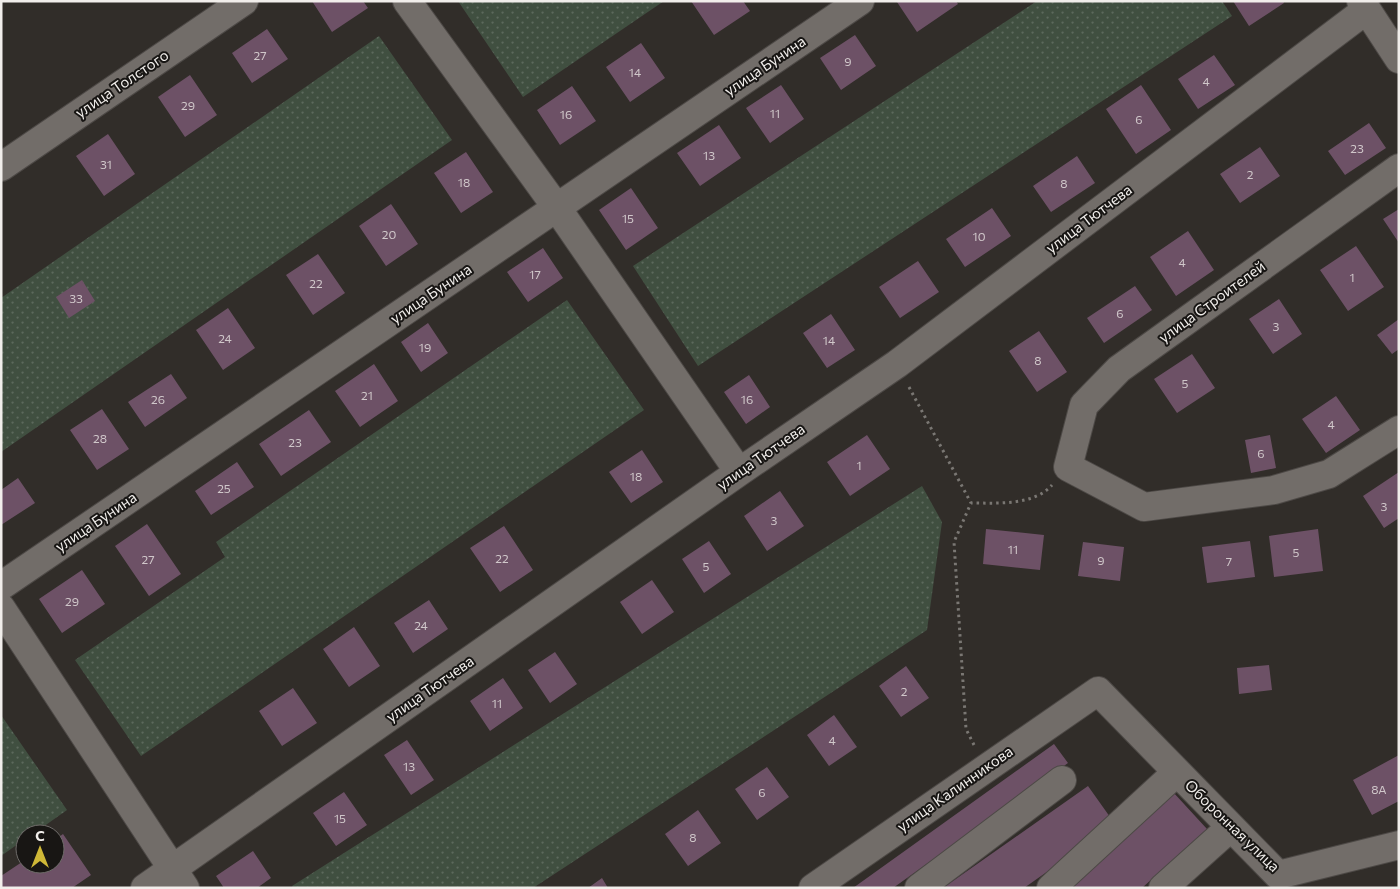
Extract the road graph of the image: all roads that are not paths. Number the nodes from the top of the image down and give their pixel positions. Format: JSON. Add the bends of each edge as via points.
{"nodes":[{"id":1,"x":244,"y":1,"type":"edge"},
{"id":2,"x":407,"y":1,"type":"edge"},
{"id":3,"x":860,"y":1,"type":"edge"},
{"id":4,"x":1364,"y":6,"type":"edge"},
{"id":5,"x":1399,"y":59,"type":"edge"},
{"id":6,"x":1,"y":167,"type":"edge"},
{"id":7,"x":1399,"y":168,"type":"edge"},
{"id":8,"x":557,"y":208,"type":"junction"},
{"id":9,"x":1399,"y":430,"type":"edge"},
{"id":10,"x":739,"y":472,"type":"junction"},
{"id":11,"x":1,"y":586,"type":"edge"},
{"id":12,"x":1,"y":608,"type":"edge"},
{"id":13,"x":1098,"y":691,"type":"joint"},
{"id":14,"x":1177,"y":772,"type":"junction"},
{"id":15,"x":1062,"y":780,"type":"dead end"},
{"id":16,"x":1231,"y":827,"type":"junction"},
{"id":17,"x":1399,"y":845,"type":"edge"},
{"id":18,"x":179,"y":878,"type":"edge"},
{"id":19,"x":145,"y":888,"type":"edge"},
{"id":20,"x":813,"y":888,"type":"edge"},
{"id":21,"x":919,"y":888,"type":"edge"},
{"id":22,"x":1051,"y":888,"type":"edge"},
{"id":23,"x":1163,"y":888,"type":"edge"}],
"edges":[{"from":1,"to":6,"type":"street","name":"улица Толстого"},
{"from":2,"to":8,"type":"street"},
{"from":3,"to":8,"type":"street","name":"улица Бунина"},
{"from":4,"to":5,"type":"street"},
{"from":4,"to":10,"type":"street","name":"улица Тютчева","via":[[897,364]]},
{"from":7,"to":9,"type":"street","name":"улица Строителей","via":[[1119,369],[1084,405],[1068,468],[1144,506],[1274,490],[1329,474]]},
{"from":8,"to":10,"type":"street"},
{"from":8,"to":11,"type":"street","name":"улица Бунина"},
{"from":10,"to":18,"type":"street","name":"улица Тютчева"},
{"from":12,"to":18,"type":"street"},
{"from":13,"to":14,"type":"street","name":"Оборонная улица"},
{"from":13,"to":20,"type":"street","name":"улица Калинникова"},
{"from":14,"to":16,"type":"street","name":"Оборонная улица"},
{"from":14,"to":22,"type":"street"},
{"from":15,"to":21,"type":"street"},
{"from":16,"to":17,"type":"street","name":"Оборонная улица","via":[[1278,876]]},
{"from":16,"to":23,"type":"street"},
{"from":18,"to":19,"type":"street","name":"улица Тютчева"}]}
